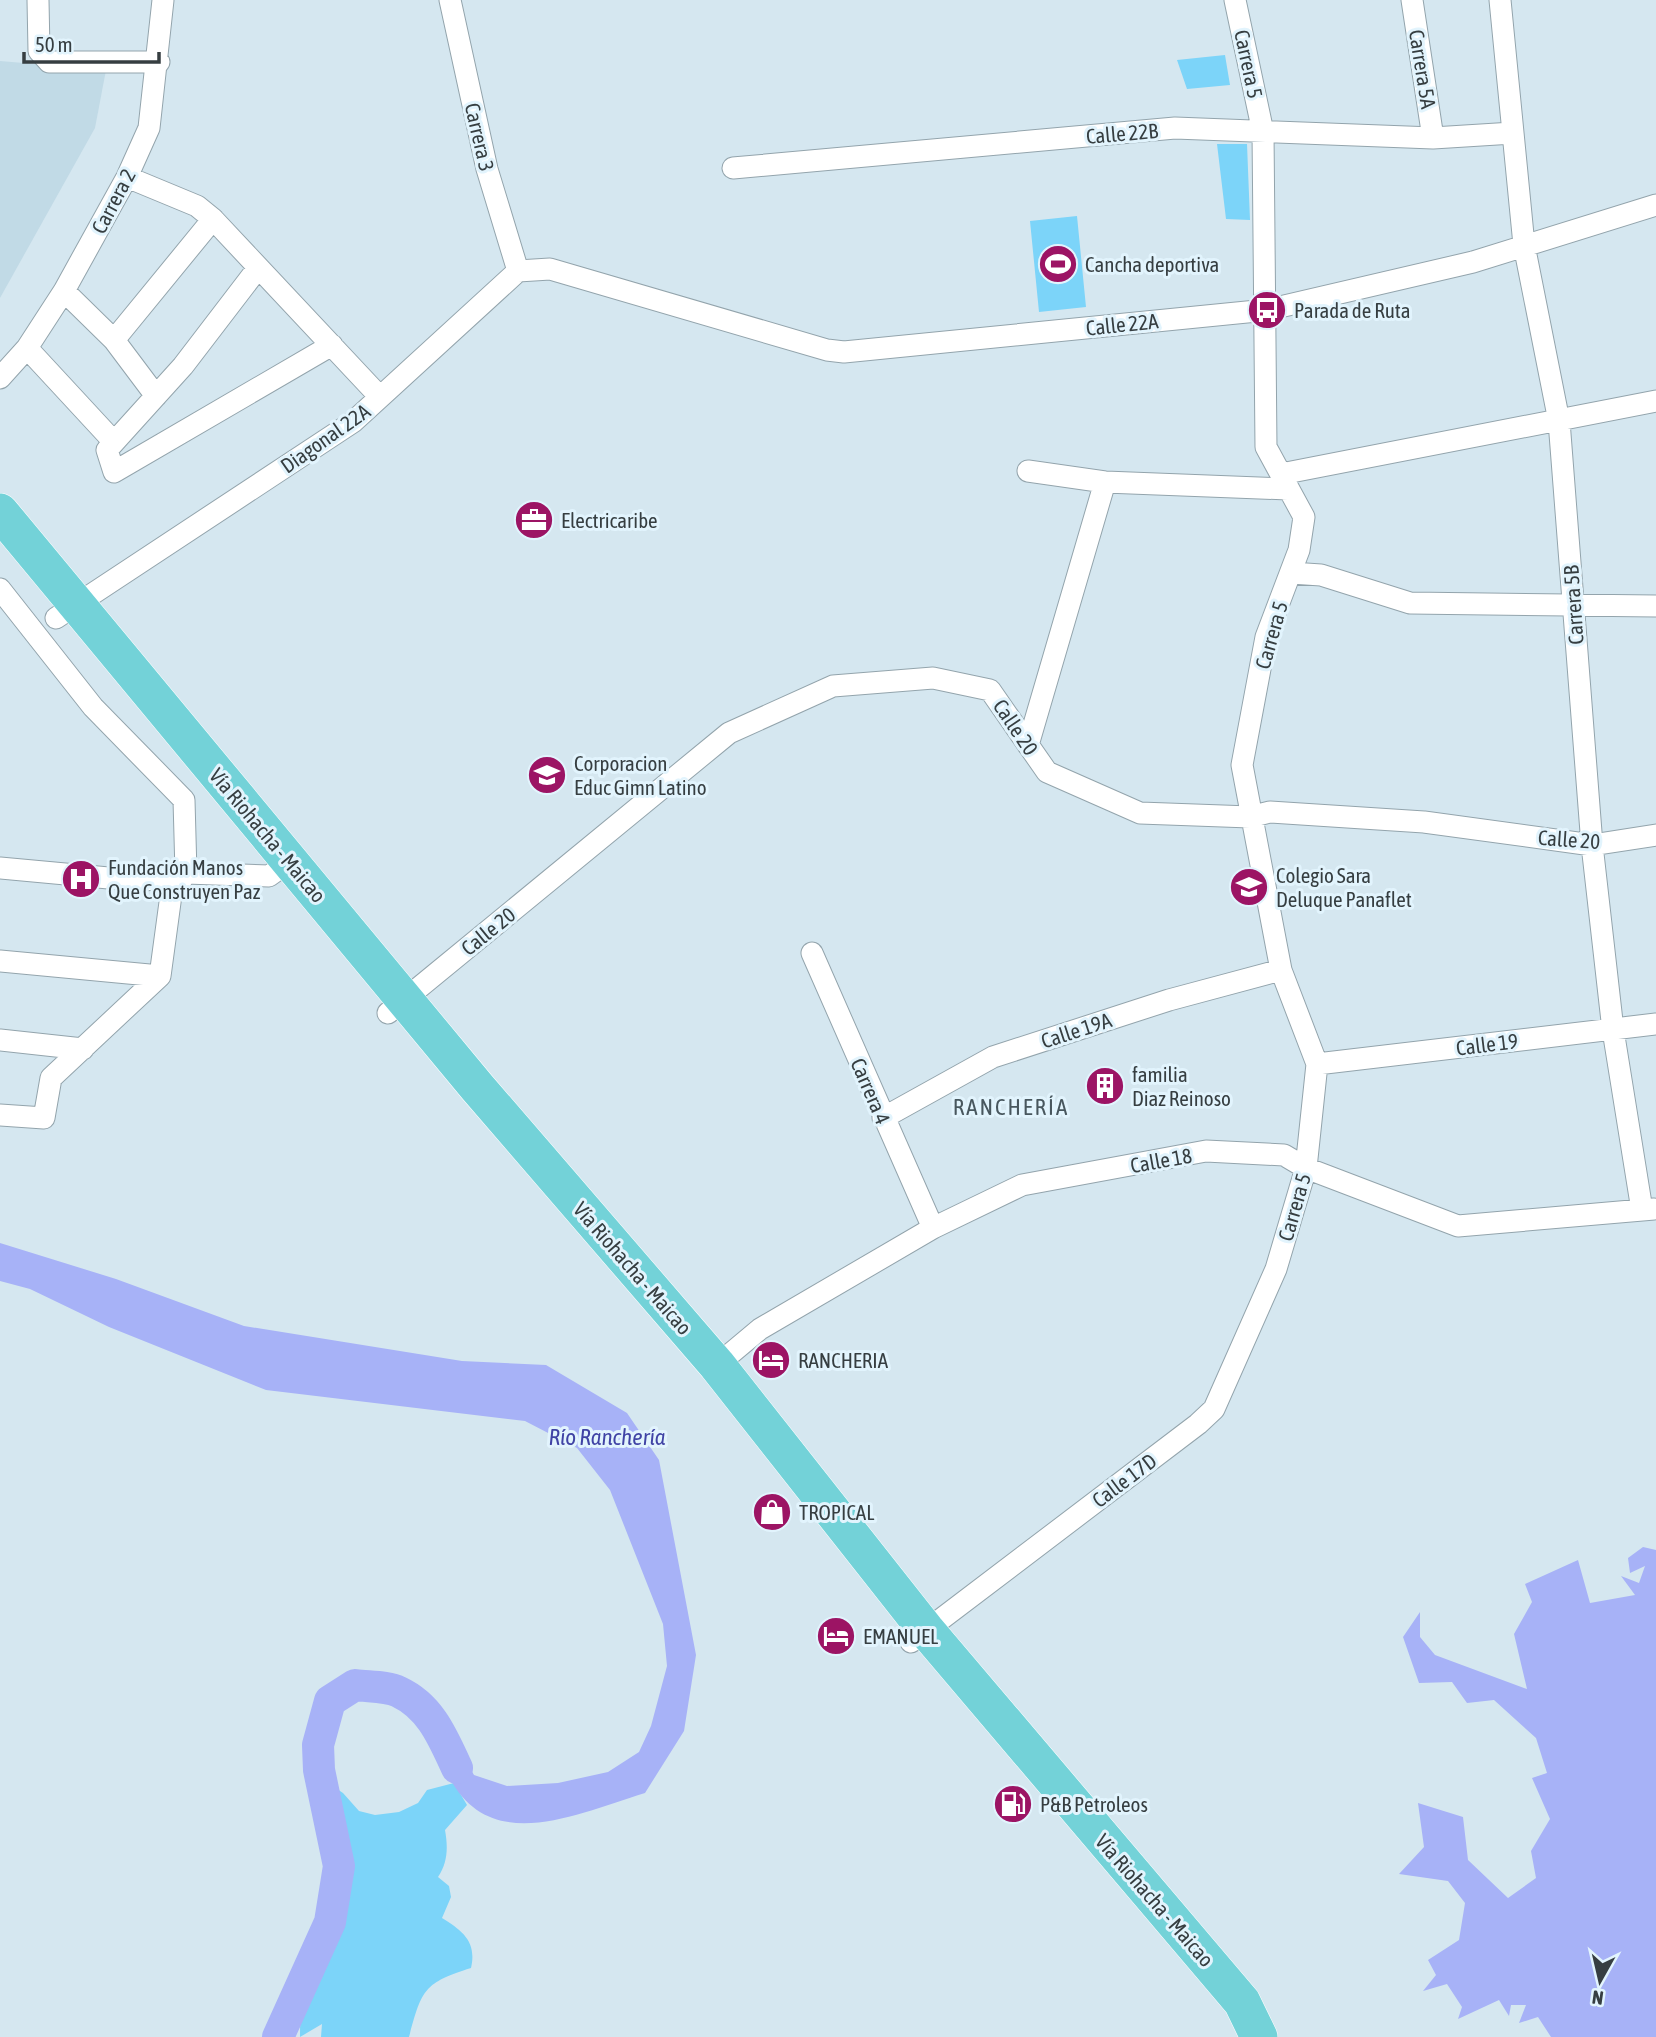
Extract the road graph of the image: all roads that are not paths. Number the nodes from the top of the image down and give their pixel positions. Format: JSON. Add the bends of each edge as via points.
{"nodes":[{"id":1,"x":37,"y":0,"type":"edge"},
{"id":2,"x":163,"y":0,"type":"edge"},
{"id":3,"x":450,"y":0,"type":"edge"},
{"id":4,"x":1235,"y":0,"type":"edge"},
{"id":5,"x":1412,"y":0,"type":"edge"},
{"id":6,"x":1500,"y":0,"type":"edge"},
{"id":7,"x":159,"y":62,"type":"junction"},
{"id":8,"x":1263,"y":132,"type":"junction"},
{"id":9,"x":1513,"y":133,"type":"junction"},
{"id":10,"x":1433,"y":138,"type":"junction"},
{"id":11,"x":733,"y":168,"type":"dead end"},
{"id":12,"x":127,"y":177,"type":"junction"},
{"id":13,"x":1656,"y":205,"type":"edge"},
{"id":14,"x":213,"y":219,"type":"junction"},
{"id":15,"x":1524,"y":244,"type":"junction"},
{"id":16,"x":258,"y":268,"type":"junction"},
{"id":17,"x":518,"y":271,"type":"junction"},
{"id":18,"x":64,"y":291,"type":"junction"},
{"id":19,"x":1267,"y":310,"type":"junction"},
{"id":20,"x":114,"y":340,"type":"junction"},
{"id":21,"x":332,"y":345,"type":"junction"},
{"id":22,"x":27,"y":348,"type":"junction"},
{"id":23,"x":0,"y":378,"type":"edge"},
{"id":24,"x":156,"y":396,"type":"junction"},
{"id":25,"x":380,"y":397,"type":"junction"},
{"id":26,"x":1656,"y":401,"type":"edge"},
{"id":27,"x":1559,"y":421,"type":"junction"},
{"id":28,"x":114,"y":442,"type":"junction"},
{"id":29,"x":1028,"y":471,"type":"dead end"},
{"id":30,"x":1285,"y":481,"type":"junction"},
{"id":31,"x":1105,"y":482,"type":"junction"},
{"id":32,"x":0,"y":512,"type":"edge"},
{"id":33,"x":0,"y":551,"type":"edge"},
{"id":34,"x":1291,"y":573,"type":"junction"},
{"id":35,"x":0,"y":589,"type":"edge"},
{"id":36,"x":1573,"y":605,"type":"junction"},
{"id":37,"x":1656,"y":606,"type":"edge"},
{"id":38,"x":66,"y":610,"type":"junction"},
{"id":39,"x":1028,"y":745,"type":"junction"},
{"id":40,"x":1250,"y":817,"type":"junction"},
{"id":41,"x":1656,"y":835,"type":"edge"},
{"id":42,"x":1592,"y":845,"type":"junction"},
{"id":43,"x":0,"y":867,"type":"edge"},
{"id":44,"x":280,"y":868,"type":"junction"},
{"id":45,"x":186,"y":873,"type":"junction"},
{"id":46,"x":812,"y":953,"type":"dead end"},
{"id":47,"x":0,"y":961,"type":"edge"},
{"id":48,"x":1281,"y":970,"type":"junction"},
{"id":49,"x":160,"y":976,"type":"junction"},
{"id":50,"x":396,"y":1006,"type":"junction"},
{"id":51,"x":1656,"y":1024,"type":"edge"},
{"id":52,"x":1614,"y":1030,"type":"junction"},
{"id":53,"x":0,"y":1040,"type":"edge"},
{"id":54,"x":83,"y":1049,"type":"junction"},
{"id":55,"x":1317,"y":1064,"type":"junction"},
{"id":56,"x":469,"y":1094,"type":"junction"},
{"id":57,"x":0,"y":1115,"type":"edge"},
{"id":58,"x":883,"y":1118,"type":"junction"},
{"id":59,"x":1306,"y":1168,"type":"junction"},
{"id":60,"x":1649,"y":1209,"type":"edge"},
{"id":61,"x":933,"y":1228,"type":"junction"},
{"id":62,"x":1276,"y":1269,"type":"joint"},
{"id":63,"x":717,"y":1365,"type":"junction"},
{"id":64,"x":919,"y":1636,"type":"junction"},
{"id":65,"x":1257,"y":2035,"type":"edge"}],
"edges":[{"from":1,"to":7,"type":"street","via":[[39,51],[49,62]]},
{"from":2,"to":7,"type":"street","name":"Carrera 2"},
{"from":3,"to":17,"type":"street","name":"Carrera 3","via":[[487,169]]},
{"from":4,"to":8,"type":"street","name":"Carrera 5"},
{"from":5,"to":10,"type":"street","name":"Carrera 5A"},
{"from":6,"to":9,"type":"street","name":"Carrera 5B"},
{"from":7,"to":12,"type":"street","name":"Carrera 2","via":[[149,128]]},
{"from":8,"to":10,"type":"street","name":"Calle 22B"},
{"from":8,"to":11,"type":"street","name":"Calle 22B","via":[[1175,128]]},
{"from":8,"to":19,"type":"street","name":"Carrera 5"},
{"from":9,"to":10,"type":"street","name":"Calle 22B"},
{"from":9,"to":15,"type":"street","name":"Carrera 5B"},
{"from":12,"to":14,"type":"street","via":[[197,206]]},
{"from":12,"to":18,"type":"street","name":"Carrera 2"},
{"from":13,"to":15,"type":"street","name":"Calle 22A"},
{"from":14,"to":16,"type":"street"},
{"from":14,"to":20,"type":"street"},
{"from":15,"to":19,"type":"street","name":"Calle 22A","via":[[1472,262]]},
{"from":15,"to":27,"type":"street","name":"Carrera 5B"},
{"from":16,"to":21,"type":"street"},
{"from":16,"to":24,"type":"street"},
{"from":17,"to":19,"type":"street","name":"Calle 22A","via":[[550,269],[844,352]]},
{"from":17,"to":25,"type":"street","name":"Diagonal 22A"},
{"from":18,"to":20,"type":"street"},
{"from":18,"to":22,"type":"street","name":"Carrera 2"},
{"from":19,"to":30,"type":"street","name":"Carrera 5","via":[[1266,447]]},
{"from":20,"to":24,"type":"street"},
{"from":21,"to":25,"type":"street"},
{"from":21,"to":28,"type":"street","via":[[114,472],[107,450]]},
{"from":22,"to":23,"type":"street","name":"Carrera 2"},
{"from":22,"to":28,"type":"street"},
{"from":24,"to":28,"type":"street"},
{"from":25,"to":38,"type":"street","name":"Diagonal 22A","via":[[354,422]]},
{"from":26,"to":27,"type":"street"},
{"from":27,"to":30,"type":"street"},
{"from":27,"to":36,"type":"street","name":"Carrera 5B"},
{"from":29,"to":31,"type":"street"},
{"from":30,"to":31,"type":"street"},
{"from":30,"to":34,"type":"street","name":"Carrera 5","via":[[1304,517]]},
{"from":31,"to":39,"type":"street"},
{"from":32,"to":38,"type":"highway","name":"Vía Riohacha - Maicao"},
{"from":33,"to":38,"type":"highway","name":"Vía Riohacha - Maicao"},
{"from":34,"to":36,"type":"street","via":[[1321,575],[1410,603]]},
{"from":34,"to":40,"type":"street","name":"Carrera 5","via":[[1266,637],[1242,765]]},
{"from":35,"to":45,"type":"street","via":[[93,707],[184,800]]},
{"from":36,"to":37,"type":"street"},
{"from":36,"to":42,"type":"street","name":"Carrera 5B"},
{"from":38,"to":44,"type":"highway","name":"Vía Riohacha - Maicao"},
{"from":39,"to":40,"type":"street","name":"Calle 20","via":[[1047,772],[1140,813]]},
{"from":39,"to":50,"type":"street","name":"Calle 20","via":[[990,690],[933,678],[833,686],[729,733]]},
{"from":40,"to":42,"type":"street","name":"Calle 20","via":[[1270,812],[1424,822]]},
{"from":40,"to":48,"type":"street","name":"Carrera 5"},
{"from":41,"to":42,"type":"street","name":"Calle 20"},
{"from":42,"to":52,"type":"street","name":"Carrera 5B"},
{"from":43,"to":45,"type":"street","via":[[141,881]]},
{"from":44,"to":45,"type":"street"},
{"from":44,"to":50,"type":"highway","name":"Vía Riohacha - Maicao"},
{"from":45,"to":49,"type":"street","via":[[171,895]]},
{"from":46,"to":58,"type":"street","name":"Carrera 4"},
{"from":47,"to":49,"type":"street"},
{"from":48,"to":55,"type":"street","name":"Carrera 5"},
{"from":48,"to":58,"type":"street","name":"Calle 19A","via":[[1169,1000],[993,1057]]},
{"from":49,"to":54,"type":"street"},
{"from":50,"to":56,"type":"highway","name":"Vía Riohacha - Maicao"},
{"from":51,"to":52,"type":"street","name":"Calle 19"},
{"from":52,"to":55,"type":"street","name":"Calle 19"},
{"from":52,"to":60,"type":"street","name":"Carrera 5B"},
{"from":53,"to":54,"type":"street"},
{"from":54,"to":57,"type":"street","via":[[51,1078],[44,1118]]},
{"from":55,"to":59,"type":"street","name":"Carrera 5"},
{"from":56,"to":63,"type":"highway","name":"Vía Riohacha - Maicao"},
{"from":56,"to":64,"type":"highway","name":"Vía Riohacha - Maicao","via":[[702,1382]]},
{"from":58,"to":61,"type":"street","name":"Carrera 4"},
{"from":59,"to":60,"type":"street","name":"Calle 18","via":[[1458,1226]]},
{"from":59,"to":61,"type":"street","name":"Calle 18","via":[[1284,1155],[1206,1152],[1022,1185]]},
{"from":59,"to":62,"type":"street","name":"Carrera 5"},
{"from":61,"to":63,"type":"street","name":"Calle 18","via":[[760,1329]]},
{"from":62,"to":64,"type":"street","name":"Calle 17D","via":[[1214,1409]]},
{"from":63,"to":64,"type":"highway","name":"Vía Riohacha - Maicao"},
{"from":64,"to":65,"type":"highway","name":"Vía Riohacha - Maicao","via":[[1079,1845],[1229,2018]]}]}
